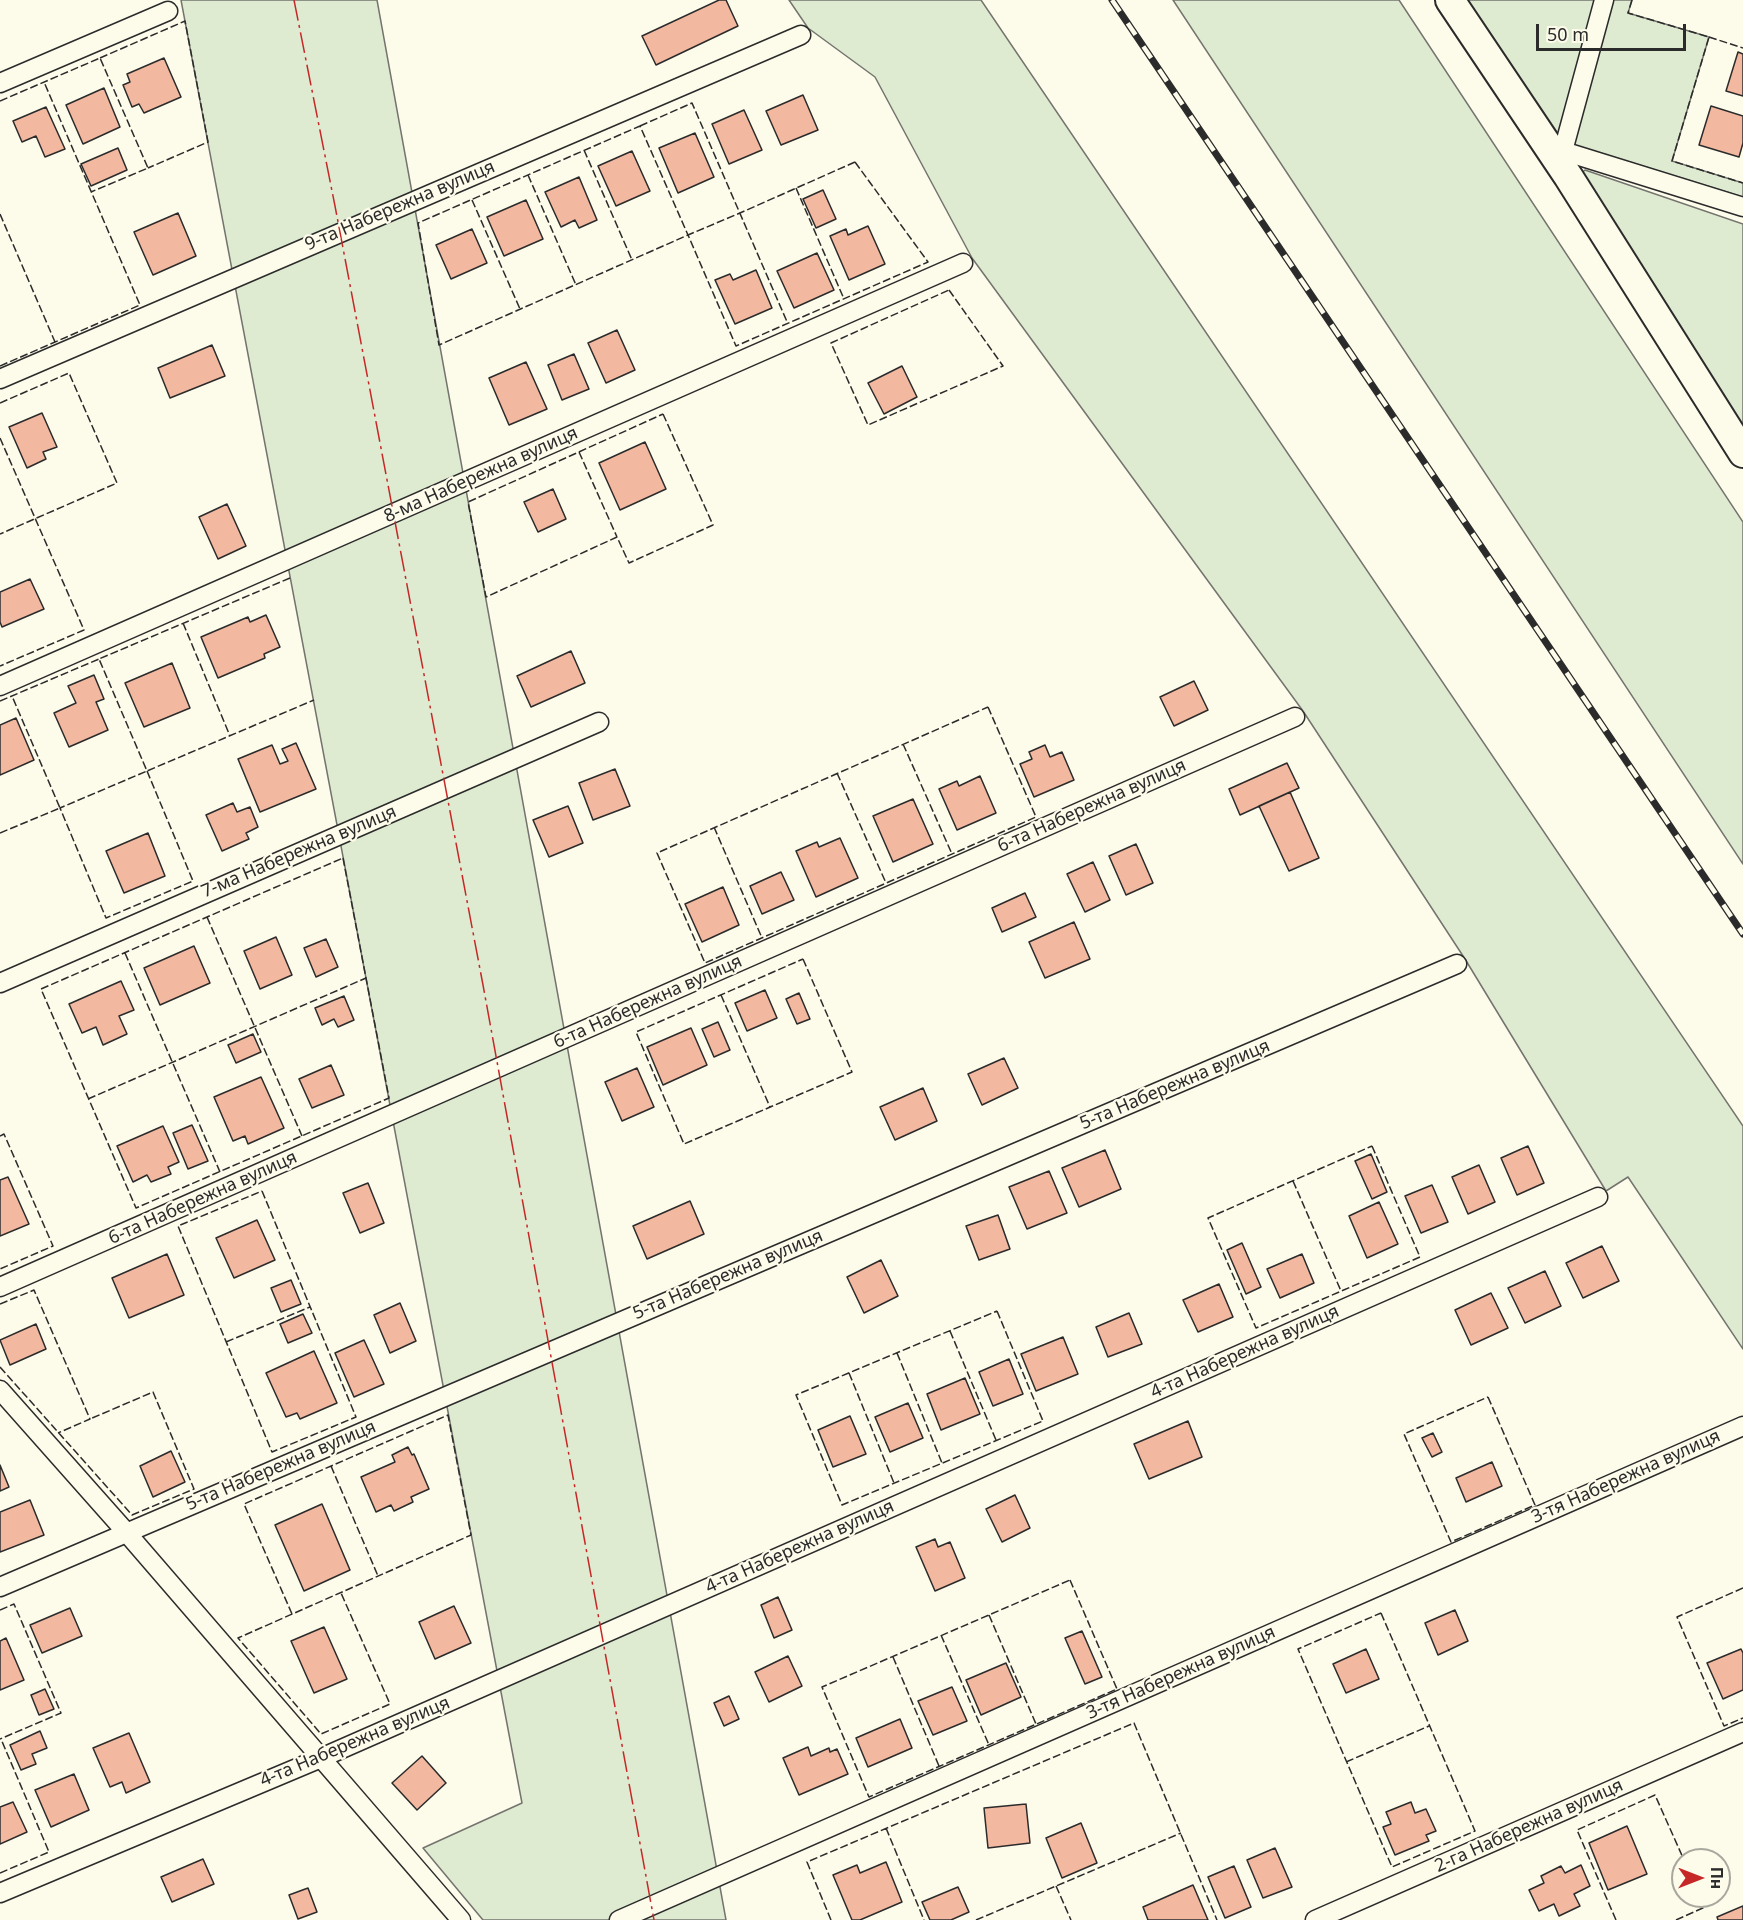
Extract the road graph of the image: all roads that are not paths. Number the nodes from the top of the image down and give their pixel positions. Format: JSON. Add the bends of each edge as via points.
{"nodes":[{"id":1,"x":1450,"y":0,"type":"edge"},
{"id":2,"x":1604,"y":0,"type":"edge"},
{"id":3,"x":168,"y":11,"type":"dead end"},
{"id":4,"x":801,"y":35,"type":"dead end"},
{"id":5,"x":0,"y":83,"type":"edge"},
{"id":6,"x":1565,"y":164,"type":"junction"},
{"id":7,"x":1743,"y":207,"type":"edge"},
{"id":8,"x":963,"y":263,"type":"dead end"},
{"id":9,"x":0,"y":379,"type":"edge"},
{"id":10,"x":1743,"y":453,"type":"edge"},
{"id":11,"x":0,"y":686,"type":"edge"},
{"id":12,"x":1295,"y":717,"type":"dead end"},
{"id":13,"x":599,"y":722,"type":"dead end"},
{"id":14,"x":1457,"y":964,"type":"dead end"},
{"id":15,"x":0,"y":982,"type":"edge"},
{"id":16,"x":1598,"y":1197,"type":"dead end"},
{"id":17,"x":0,"y":1287,"type":"edge"},
{"id":18,"x":0,"y":1390,"type":"edge"},
{"id":19,"x":1743,"y":1426,"type":"edge"},
{"id":20,"x":126,"y":1532,"type":"junction"},
{"id":21,"x":0,"y":1587,"type":"edge"},
{"id":22,"x":1743,"y":1732,"type":"edge"},
{"id":23,"x":321,"y":1758,"type":"junction"},
{"id":24,"x":0,"y":1893,"type":"edge"},
{"id":25,"x":461,"y":1920,"type":"edge"},
{"id":26,"x":619,"y":1920,"type":"edge"},
{"id":27,"x":1315,"y":1920,"type":"edge"}],
"edges":[{"from":1,"to":6,"type":"main road"},
{"from":2,"to":6,"type":"street"},
{"from":3,"to":5,"type":"street"},
{"from":4,"to":9,"type":"street","name":"9-та Набережна вулиця"},
{"from":6,"to":7,"type":"street"},
{"from":6,"to":10,"type":"main road"},
{"from":8,"to":11,"type":"street","name":"8-ма Набережна вулиця"},
{"from":12,"to":17,"type":"street","name":"6-та Набережна вулиця"},
{"from":13,"to":15,"type":"street","name":"7-ма Набережна вулиця"},
{"from":14,"to":20,"type":"street","name":"5-та Набережна вулиця"},
{"from":16,"to":23,"type":"street","name":"4-та Набережна вулиця"},
{"from":18,"to":20,"type":"street"},
{"from":19,"to":26,"type":"street","name":"3-тя Набережна вулиця"},
{"from":20,"to":21,"type":"street","name":"5-та Набережна вулиця"},
{"from":20,"to":23,"type":"street"},
{"from":22,"to":27,"type":"street","name":"2-га Набережна вулиця"},
{"from":23,"to":24,"type":"street","name":"4-та Набережна вулиця"},
{"from":23,"to":25,"type":"street"}]}
